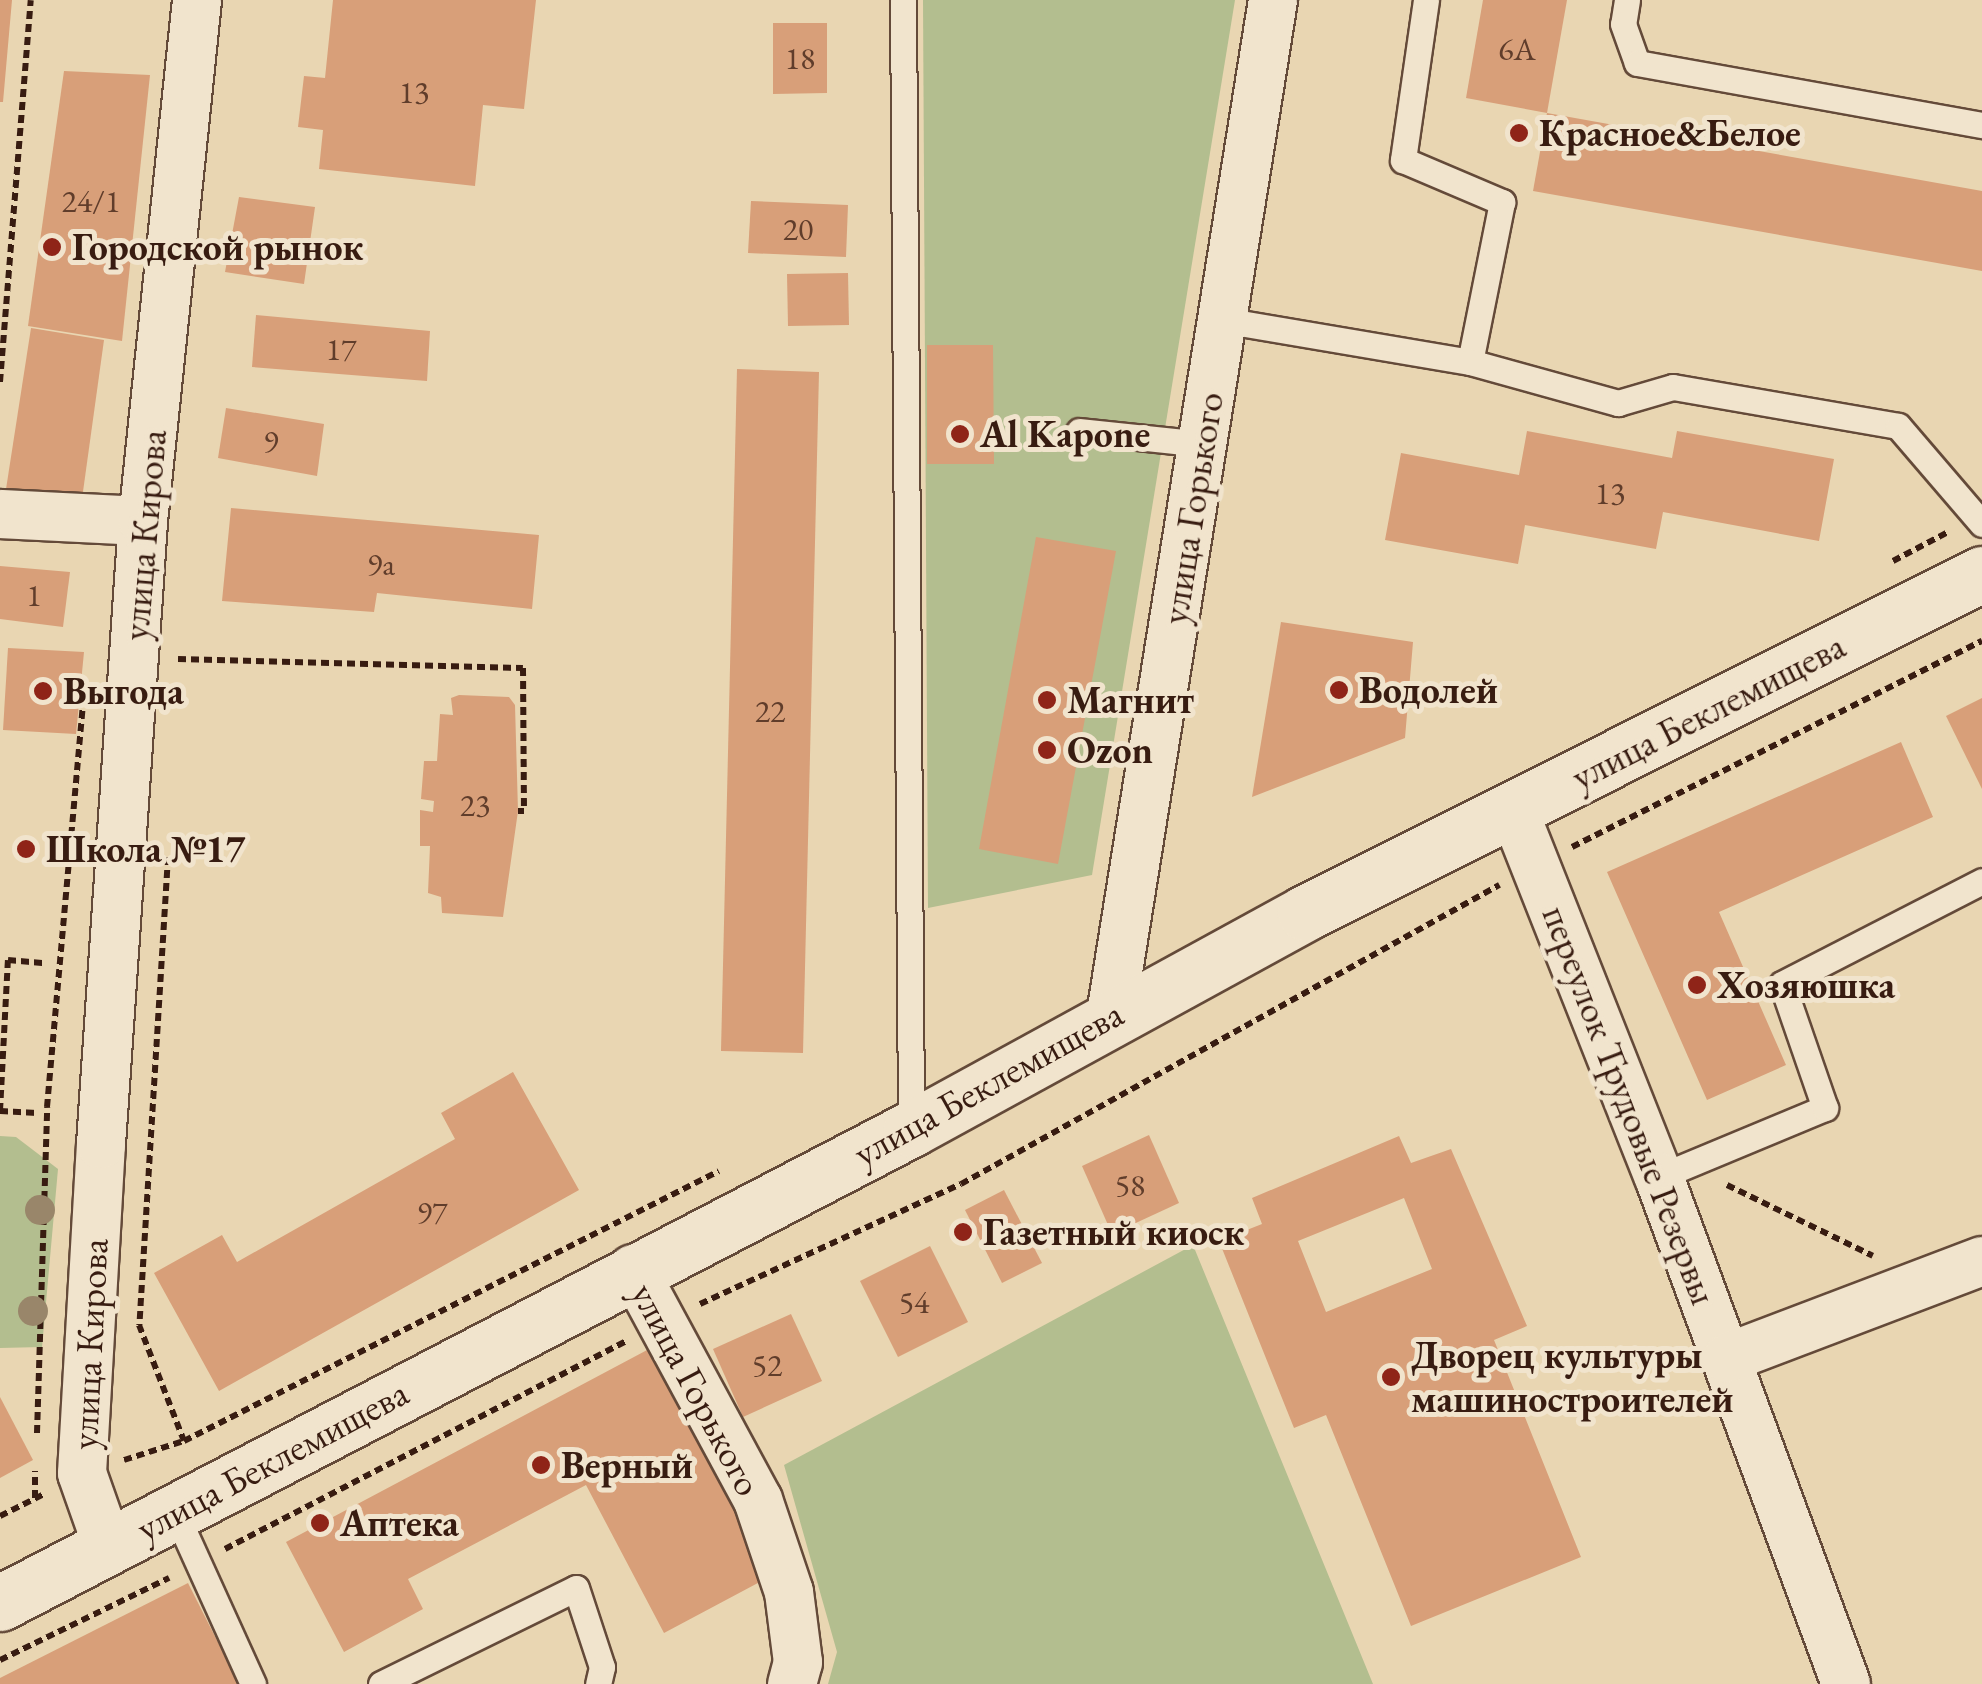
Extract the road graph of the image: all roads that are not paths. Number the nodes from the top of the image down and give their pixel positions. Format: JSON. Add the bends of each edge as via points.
{"nodes":[{"id":1,"x":197,"y":0,"type":"edge"},
{"id":2,"x":903,"y":0,"type":"edge"},
{"id":3,"x":1273,"y":0,"type":"edge"},
{"id":4,"x":1426,"y":0,"type":"edge"},
{"id":5,"x":1627,"y":0,"type":"edge"},
{"id":6,"x":1982,"y":125,"type":"edge"},
{"id":7,"x":1222,"y":320,"type":"junction"},
{"id":8,"x":1470,"y":362,"type":"junction"},
{"id":9,"x":1080,"y":430,"type":"dead end"},
{"id":10,"x":1202,"y":444,"type":"junction"},
{"id":11,"x":0,"y":514,"type":"edge"},
{"id":12,"x":143,"y":521,"type":"junction"},
{"id":13,"x":1982,"y":524,"type":"edge"},
{"id":14,"x":1982,"y":574,"type":"edge"},
{"id":15,"x":1513,"y":809,"type":"junction"},
{"id":16,"x":1982,"y":880,"type":"edge"},
{"id":17,"x":1111,"y":1015,"type":"junction"},
{"id":18,"x":911,"y":1128,"type":"junction"},
{"id":19,"x":1674,"y":1172,"type":"junction"},
{"id":20,"x":1982,"y":1262,"type":"edge"},
{"id":21,"x":633,"y":1269,"type":"junction"},
{"id":22,"x":1726,"y":1358,"type":"junction"},
{"id":23,"x":175,"y":1512,"type":"junction"},
{"id":24,"x":108,"y":1547,"type":"junction"},
{"id":25,"x":0,"y":1602,"type":"edge"},
{"id":26,"x":253,"y":1684,"type":"edge"},
{"id":27,"x":381,"y":1684,"type":"edge"},
{"id":28,"x":598,"y":1684,"type":"edge"},
{"id":29,"x":792,"y":1684,"type":"edge"},
{"id":30,"x":1846,"y":1684,"type":"edge"}],
"edges":[{"from":1,"to":12,"type":"street","name":"улица Кирова"},
{"from":2,"to":18,"type":"lane"},
{"from":3,"to":7,"type":"street","name":"улица Горького"},
{"from":4,"to":8,"type":"lane","via":[[1403,160],[1502,202]]},
{"from":5,"to":6,"type":"lane","via":[[1623,24],[1637,63]]},
{"from":7,"to":8,"type":"lane"},
{"from":7,"to":10,"type":"street","name":"улица Горького"},
{"from":8,"to":13,"type":"lane","via":[[1618,403],[1673,386],[1898,426]]},
{"from":9,"to":10,"type":"lane"},
{"from":10,"to":17,"type":"street","name":"улица Горького"},
{"from":11,"to":12,"type":"street"},
{"from":12,"to":24,"type":"street","name":"улица Кирова","via":[[82,1473]]},
{"from":14,"to":15,"type":"main road","name":"улица Беклемищева"},
{"from":15,"to":17,"type":"main road","name":"улица Беклемищева"},
{"from":15,"to":19,"type":"street","name":"переулок Трудовые Резервы"},
{"from":16,"to":19,"type":"lane","via":[[1782,984],[1824,1108]]},
{"from":17,"to":18,"type":"main road","name":"улица Беклемищева"},
{"from":18,"to":21,"type":"main road","name":"улица Беклемищева"},
{"from":19,"to":22,"type":"street","name":"переулок Трудовые Резервы"},
{"from":20,"to":22,"type":"street"},
{"from":21,"to":23,"type":"main road","name":"улица Беклемищева"},
{"from":21,"to":29,"type":"street","name":"улица Горького","via":[[758,1500],[789,1592],[798,1662]]},
{"from":22,"to":30,"type":"street","name":"переулок Трудовые Резервы"},
{"from":23,"to":24,"type":"main road","name":"улица Беклемищева"},
{"from":23,"to":26,"type":"lane"},
{"from":24,"to":25,"type":"main road","name":"улица Беклемищева"},
{"from":27,"to":28,"type":"lane","via":[[576,1588],[602,1667]]}]}
